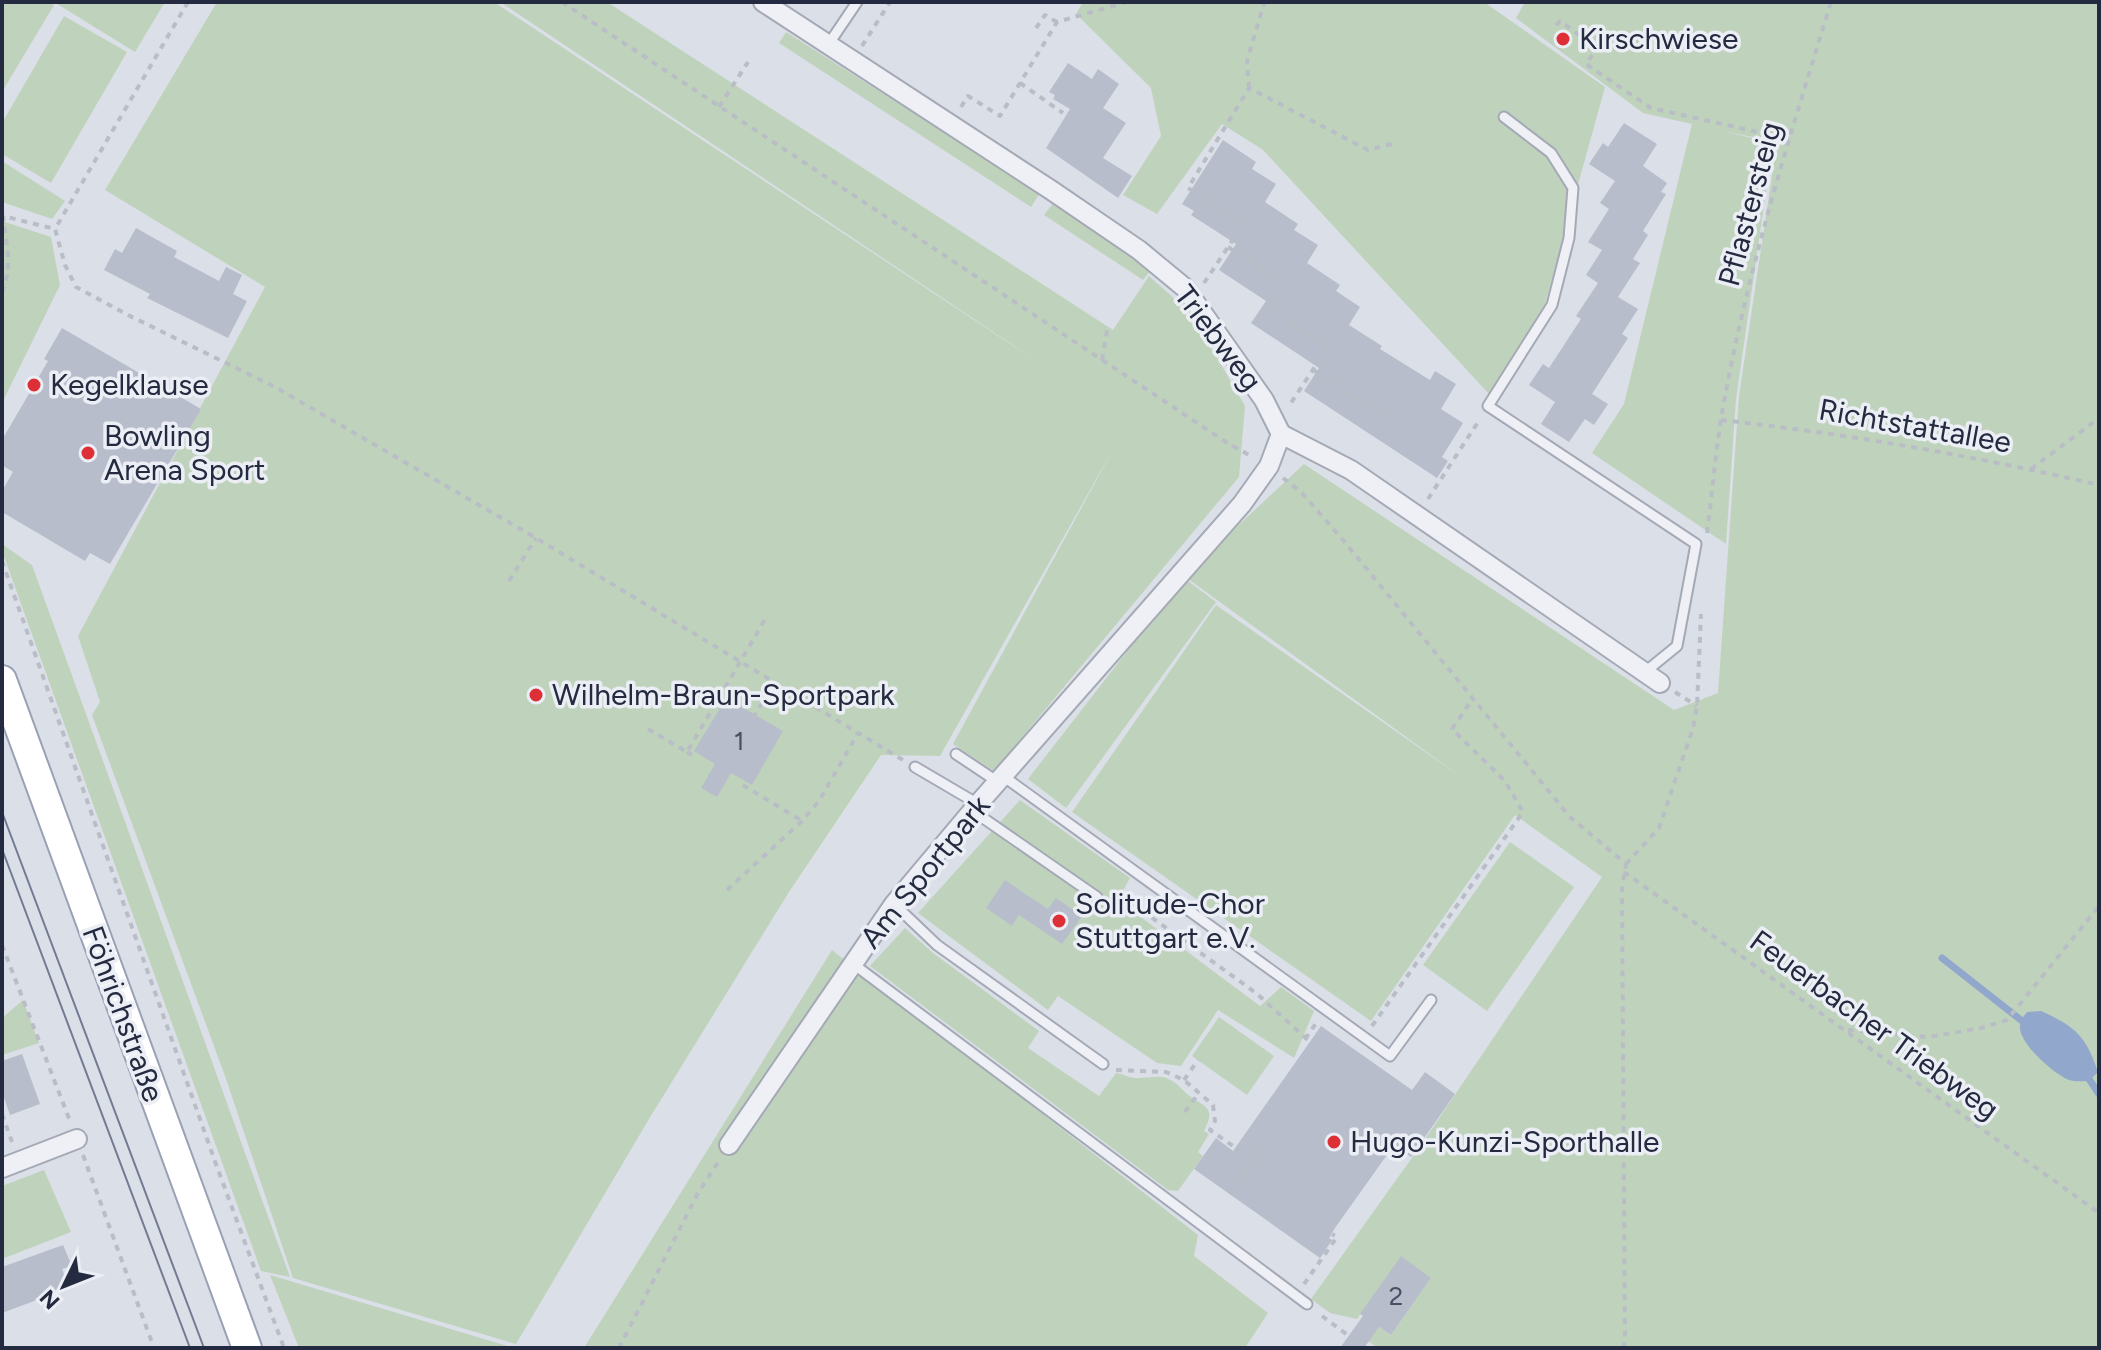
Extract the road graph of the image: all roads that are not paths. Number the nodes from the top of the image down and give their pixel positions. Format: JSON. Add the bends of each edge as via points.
{"nodes":[{"id":1,"x":763,"y":2,"type":"edge"},
{"id":2,"x":857,"y":2,"type":"edge"},
{"id":3,"x":790,"y":10,"type":"edge"},
{"id":4,"x":828,"y":45,"type":"junction"},
{"id":5,"x":1504,"y":117,"type":"dead end"},
{"id":6,"x":1281,"y":434,"type":"junction"},
{"id":7,"x":1653,"y":678,"type":"joint"},
{"id":8,"x":2,"y":680,"type":"edge"},
{"id":9,"x":956,"y":754,"type":"dead end"},
{"id":10,"x":915,"y":767,"type":"road end"},
{"id":11,"x":1000,"y":779,"type":"junction"},
{"id":12,"x":975,"y":808,"type":"junction"},
{"id":13,"x":1097,"y":897,"type":"road end"},
{"id":14,"x":894,"y":904,"type":"junction"},
{"id":15,"x":852,"y":963,"type":"junction"},
{"id":16,"x":1431,"y":1000,"type":"dead end"},
{"id":17,"x":1103,"y":1064,"type":"dead end"},
{"id":18,"x":77,"y":1139,"type":"dead end"},
{"id":19,"x":729,"y":1145,"type":"road end"},
{"id":20,"x":11,"y":1164,"type":"edge"},
{"id":21,"x":1307,"y":1304,"type":"dead end"},
{"id":22,"x":247,"y":1348,"type":"edge"}],
"edges":[{"from":1,"to":3,"type":"street","name":"Triebweg"},
{"from":2,"to":4,"type":"lane"},
{"from":3,"to":4,"type":"street","name":"Triebweg"},
{"from":4,"to":6,"type":"street","name":"Triebweg","via":[[1051,190],[1185,288],[1264,400]]},
{"from":5,"to":7,"type":"lane","via":[[1551,153],[1573,188],[1569,238],[1552,305],[1488,406],[1696,544],[1677,646]]},
{"from":6,"to":7,"type":"street","via":[[1351,470]]},
{"from":6,"to":11,"type":"street","name":"Am Sportpark","via":[[1269,466],[1242,504]]},
{"from":8,"to":22,"type":"main road","name":"Föhrichstraße"},
{"from":9,"to":11,"type":"lane"},
{"from":10,"to":12,"type":"lane"},
{"from":11,"to":12,"type":"street","name":"Am Sportpark"},
{"from":11,"to":16,"type":"lane","via":[[1390,1056]]},
{"from":12,"to":13,"type":"lane"},
{"from":12,"to":14,"type":"street","name":"Am Sportpark"},
{"from":14,"to":15,"type":"street","name":"Am Sportpark"},
{"from":14,"to":17,"type":"lane","via":[[937,945]]},
{"from":15,"to":19,"type":"street","name":"Am Sportpark"},
{"from":15,"to":21,"type":"lane"},
{"from":18,"to":20,"type":"street"}]}
